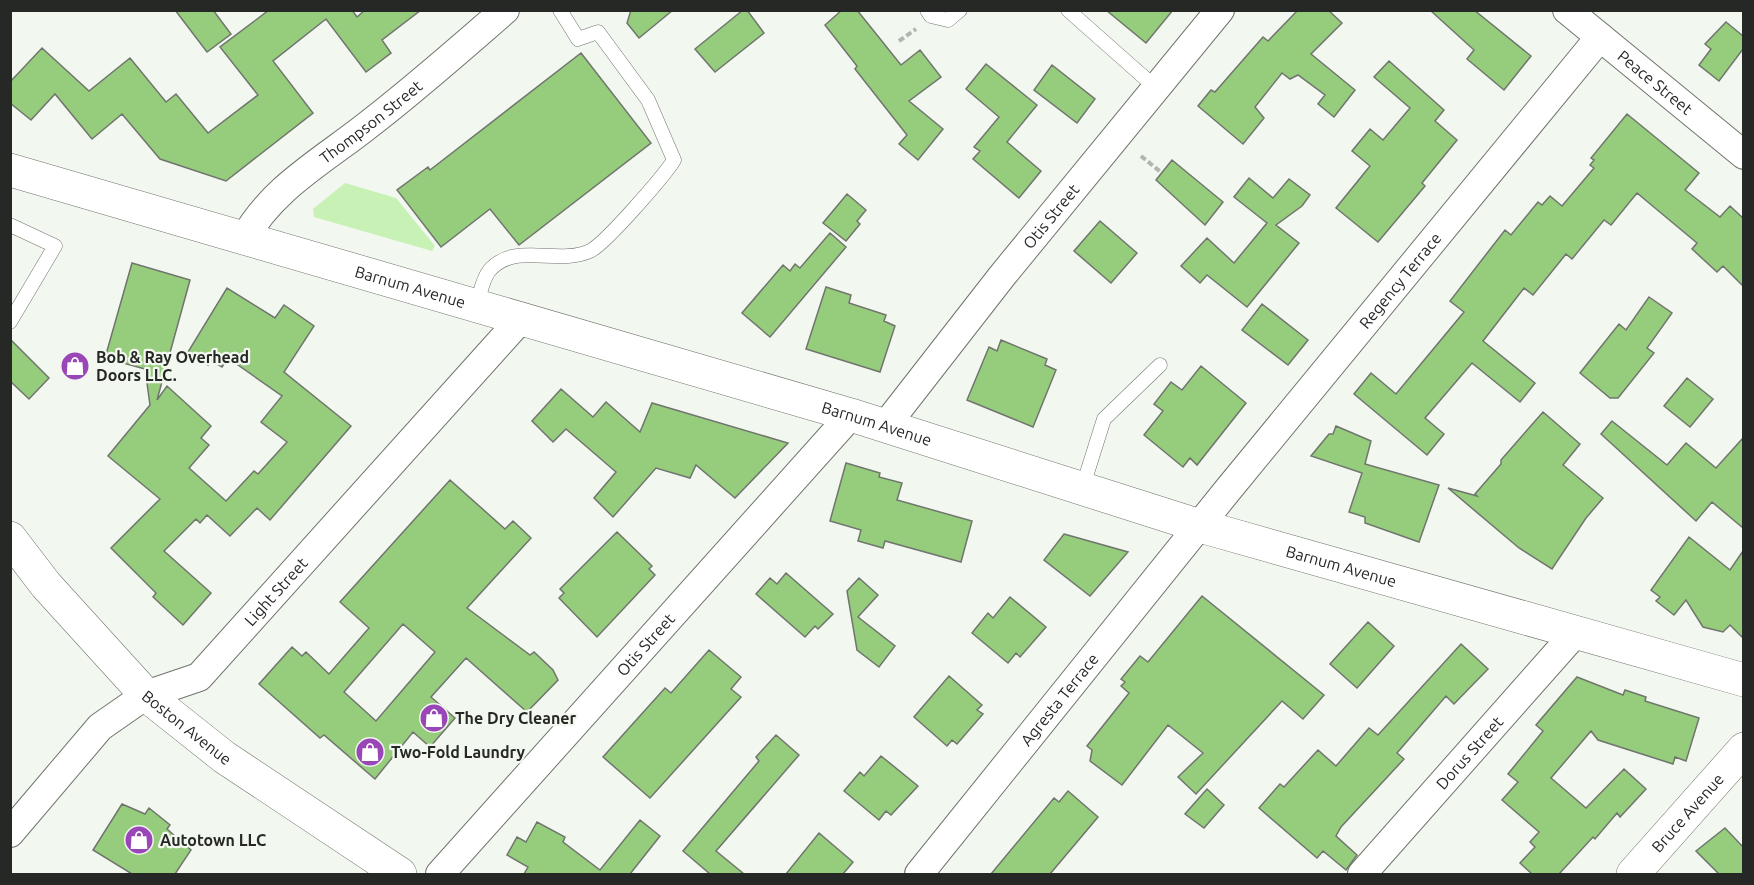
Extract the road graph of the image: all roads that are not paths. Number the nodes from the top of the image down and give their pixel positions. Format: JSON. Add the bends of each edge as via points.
{"nodes":[{"id":1,"x":505,"y":10,"type":"edge"},
{"id":2,"x":560,"y":10,"type":"edge"},
{"id":3,"x":960,"y":10,"type":"edge"},
{"id":4,"x":1068,"y":10,"type":"edge"},
{"id":5,"x":1220,"y":10,"type":"edge"},
{"id":6,"x":1567,"y":10,"type":"edge"},
{"id":7,"x":924,"y":17,"type":"edge"},
{"id":8,"x":1600,"y":37,"type":"junction"},
{"id":9,"x":1155,"y":87,"type":"junction"},
{"id":10,"x":1743,"y":155,"type":"edge"},
{"id":11,"x":10,"y":170,"type":"edge"},
{"id":12,"x":10,"y":225,"type":"edge"},
{"id":13,"x":244,"y":239,"type":"junction"},
{"id":14,"x":476,"y":306,"type":"junction"},
{"id":15,"x":520,"y":320,"type":"junction"},
{"id":16,"x":10,"y":322,"type":"edge"},
{"id":17,"x":1160,"y":365,"type":"dead end"},
{"id":18,"x":851,"y":415,"type":"junction"},
{"id":19,"x":886,"y":425,"type":"junction"},
{"id":20,"x":1082,"y":489,"type":"junction"},
{"id":21,"x":1200,"y":526,"type":"junction"},
{"id":22,"x":10,"y":538,"type":"edge"},
{"id":23,"x":1577,"y":631,"type":"junction"},
{"id":24,"x":1743,"y":680,"type":"edge"},
{"id":25,"x":146,"y":695,"type":"junction"},
{"id":26,"x":1743,"y":749,"type":"edge"},
{"id":27,"x":10,"y":833,"type":"edge"},
{"id":28,"x":400,"y":874,"type":"edge"},
{"id":29,"x":440,"y":874,"type":"edge"},
{"id":30,"x":919,"y":874,"type":"edge"},
{"id":31,"x":1362,"y":874,"type":"edge"},
{"id":32,"x":1633,"y":874,"type":"edge"}],
"edges":[{"from":1,"to":13,"type":"street","name":"Thompson Street","via":[[369,125],[277,195],[256,217]]},
{"from":2,"to":14,"type":"lane","via":[[578,39],[598,32],[648,99],[674,160],[662,180],[591,251],[562,257],[515,255],[489,270]]},
{"from":3,"to":7,"type":"lane","via":[[948,20]]},
{"from":4,"to":9,"type":"lane"},
{"from":5,"to":9,"type":"street","name":"Otis Street"},
{"from":6,"to":8,"type":"street","name":"Peace Street"},
{"from":8,"to":10,"type":"street","name":"Peace Street"},
{"from":8,"to":21,"type":"street","name":"Regency Terrace"},
{"from":9,"to":19,"type":"street","name":"Otis Street"},
{"from":11,"to":13,"type":"main road","name":"Barnum Avenue"},
{"from":12,"to":16,"type":"lane","via":[[55,246]]},
{"from":13,"to":14,"type":"main road","name":"Barnum Avenue"},
{"from":14,"to":15,"type":"main road","name":"Barnum Avenue"},
{"from":15,"to":18,"type":"main road","name":"Barnum Avenue"},
{"from":15,"to":25,"type":"street","name":"Light Street","via":[[199,677]]},
{"from":17,"to":20,"type":"lane","via":[[1104,419]]},
{"from":18,"to":19,"type":"main road","name":"Barnum Avenue"},
{"from":18,"to":29,"type":"street","name":"Otis Street"},
{"from":19,"to":20,"type":"main road","name":"Barnum Avenue"},
{"from":20,"to":21,"type":"main road","name":"Barnum Avenue"},
{"from":21,"to":23,"type":"main road","name":"Barnum Avenue"},
{"from":21,"to":30,"type":"street","name":"Agresta Terrace"},
{"from":22,"to":25,"type":"main road","name":"Boston Avenue","via":[[46,585]]},
{"from":23,"to":24,"type":"main road","name":"Barnum Avenue"},
{"from":23,"to":31,"type":"street","name":"Dorus Street"},
{"from":25,"to":27,"type":"street","name":"Light Street","via":[[100,727]]},
{"from":25,"to":28,"type":"main road","name":"Boston Avenue","via":[[224,757]]},
{"from":26,"to":32,"type":"main road","name":"Bruce Avenue"}]}
